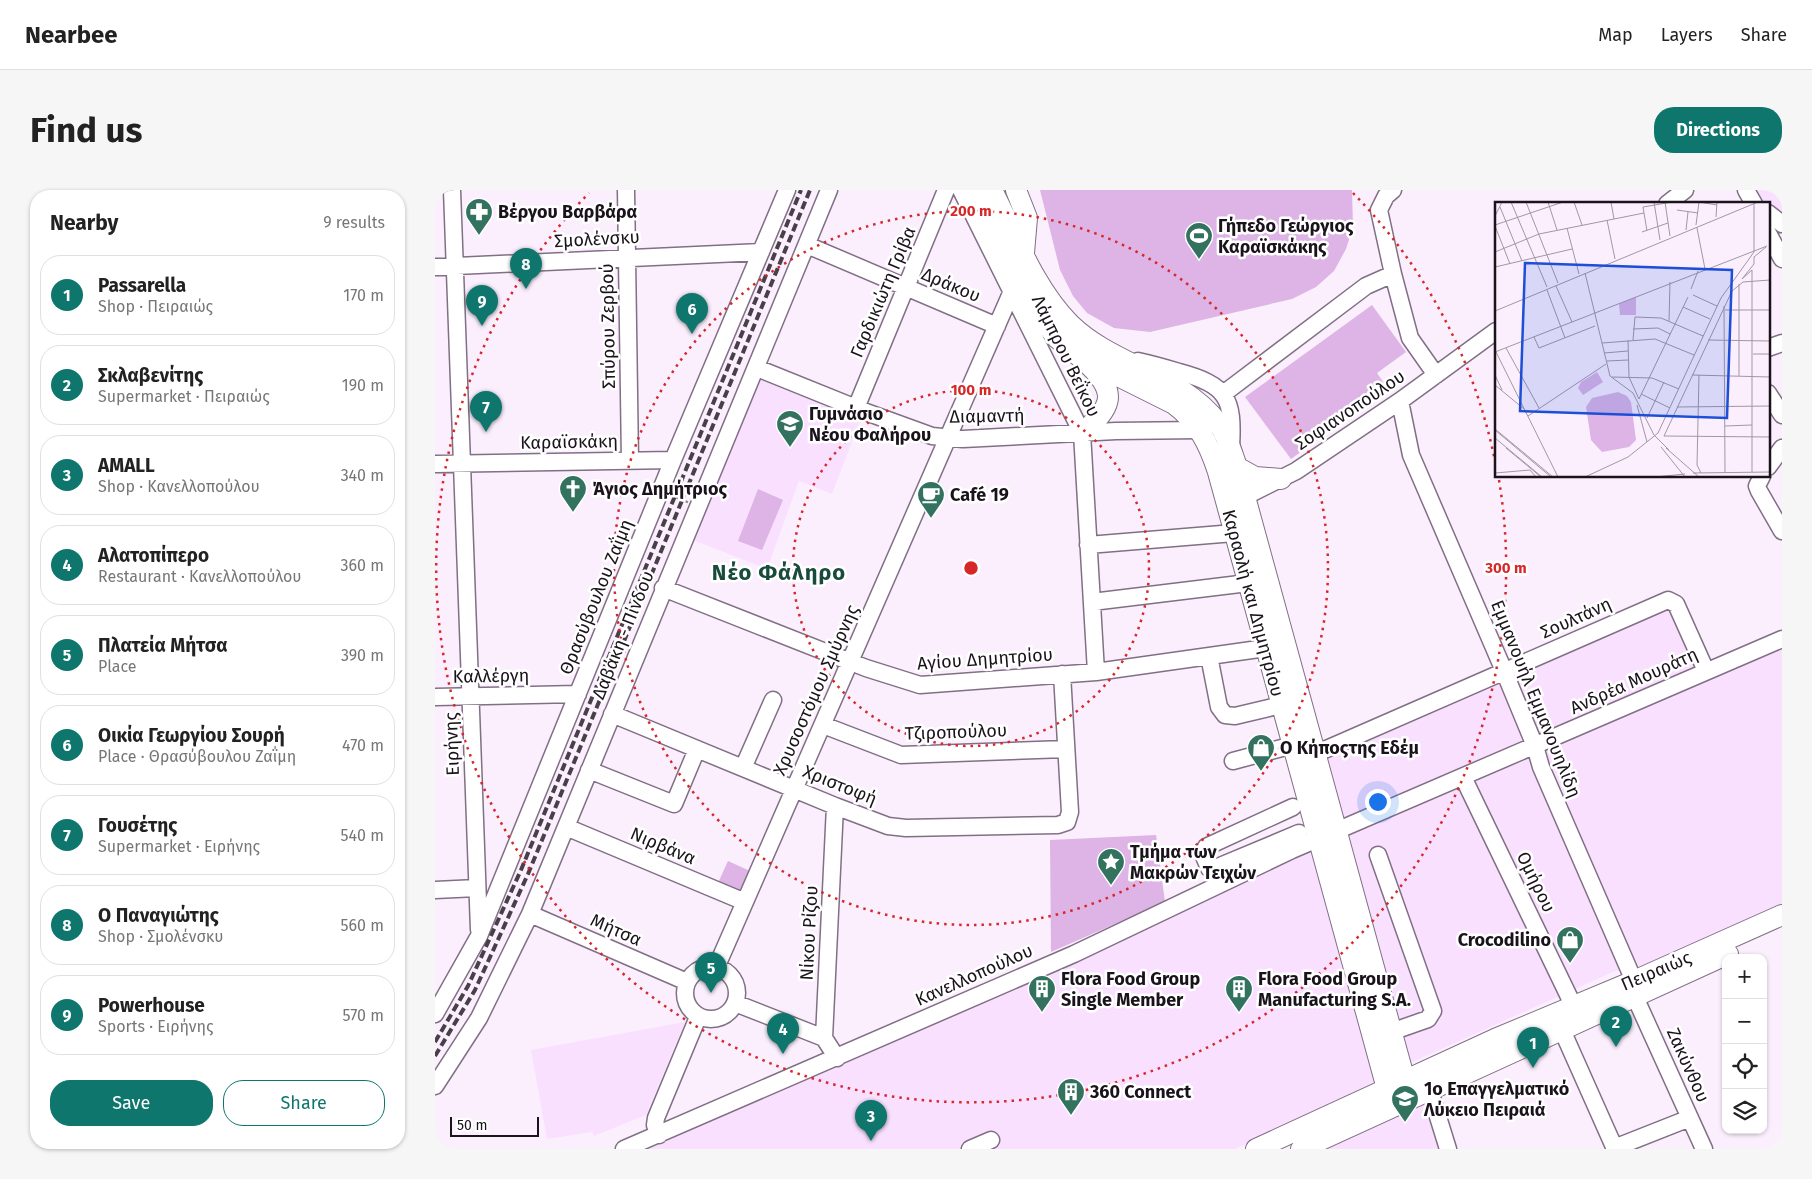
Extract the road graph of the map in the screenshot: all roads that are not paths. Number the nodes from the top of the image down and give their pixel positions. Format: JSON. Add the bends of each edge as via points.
{"nodes":[{"id":1,"x":452,"y":190,"type":"edge"},
{"id":2,"x":626,"y":190,"type":"edge"},
{"id":3,"x":787,"y":190,"type":"edge"},
{"id":4,"x":829,"y":190,"type":"edge"},
{"id":5,"x":946,"y":190,"type":"edge"},
{"id":6,"x":961,"y":190,"type":"edge"},
{"id":7,"x":974,"y":190,"type":"edge"},
{"id":8,"x":993,"y":190,"type":"edge"},
{"id":9,"x":1016,"y":190,"type":"edge"},
{"id":10,"x":1393,"y":190,"type":"edge"},
{"id":11,"x":1685,"y":190,"type":"edge"},
{"id":12,"x":1670,"y":202,"type":"edge"},
{"id":13,"x":1769,"y":214,"type":"edge"},
{"id":14,"x":1782,"y":224,"type":"edge"},
{"id":15,"x":1769,"y":236,"type":"edge"},
{"id":16,"x":1014,"y":244,"type":"junction"},
{"id":17,"x":807,"y":245,"type":"junction"},
{"id":18,"x":761,"y":252,"type":"junction"},
{"id":19,"x":627,"y":258,"type":"junction"},
{"id":20,"x":1782,"y":259,"type":"edge"},
{"id":21,"x":454,"y":266,"type":"junction"},
{"id":22,"x":435,"y":267,"type":"edge"},
{"id":23,"x":1393,"y":274,"type":"junction"},
{"id":24,"x":906,"y":287,"type":"junction"},
{"id":25,"x":1012,"y":291,"type":"junction"},
{"id":26,"x":997,"y":326,"type":"junction"},
{"id":27,"x":1495,"y":332,"type":"edge"},
{"id":28,"x":1782,"y":343,"type":"edge"},
{"id":29,"x":1769,"y":348,"type":"edge"},
{"id":30,"x":1080,"y":357,"type":"junction"},
{"id":31,"x":1118,"y":357,"type":"junction"},
{"id":32,"x":757,"y":368,"type":"junction"},
{"id":33,"x":1436,"y":375,"type":"junction"},
{"id":34,"x":1223,"y":394,"type":"junction"},
{"id":35,"x":1769,"y":395,"type":"edge"},
{"id":36,"x":1400,"y":401,"type":"junction"},
{"id":37,"x":856,"y":408,"type":"junction"},
{"id":38,"x":1782,"y":415,"type":"edge"},
{"id":39,"x":1200,"y":430,"type":"junction"},
{"id":40,"x":1082,"y":433,"type":"junction"},
{"id":41,"x":948,"y":438,"type":"junction"},
{"id":42,"x":1782,"y":448,"type":"edge"},
{"id":43,"x":1234,"y":458,"type":"junction"},
{"id":44,"x":673,"y":460,"type":"junction"},
{"id":45,"x":630,"y":461,"type":"junction"},
{"id":46,"x":435,"y":464,"type":"edge"},
{"id":47,"x":461,"y":464,"type":"junction"},
{"id":48,"x":1769,"y":467,"type":"edge"},
{"id":49,"x":1281,"y":479,"type":"junction"},
{"id":50,"x":1759,"y":481,"type":"edge"},
{"id":51,"x":1245,"y":496,"type":"junction"},
{"id":52,"x":1233,"y":527,"type":"junction"},
{"id":53,"x":1782,"y":531,"type":"edge"},
{"id":54,"x":1089,"y":545,"type":"junction"},
{"id":55,"x":1248,"y":583,"type":"junction"},
{"id":56,"x":663,"y":588,"type":"junction"},
{"id":57,"x":1092,"y":602,"type":"junction"},
{"id":58,"x":1782,"y":639,"type":"edge"},
{"id":59,"x":1266,"y":648,"type":"junction"},
{"id":60,"x":1209,"y":656,"type":"junction"},
{"id":61,"x":850,"y":661,"type":"junction"},
{"id":62,"x":1504,"y":671,"type":"junction"},
{"id":63,"x":1706,"y":671,"type":"junction"},
{"id":64,"x":1096,"y":672,"type":"junction"},
{"id":65,"x":1062,"y":674,"type":"junction"},
{"id":66,"x":578,"y":694,"type":"junction"},
{"id":67,"x":470,"y":696,"type":"junction"},
{"id":68,"x":435,"y":697,"type":"edge"},
{"id":69,"x":773,"y":700,"type":"dead end"},
{"id":70,"x":1281,"y":704,"type":"junction"},
{"id":71,"x":612,"y":714,"type":"junction"},
{"id":72,"x":823,"y":725,"type":"junction"},
{"id":73,"x":1293,"y":745,"type":"junction"},
{"id":74,"x":1535,"y":746,"type":"junction"},
{"id":75,"x":697,"y":749,"type":"junction"},
{"id":76,"x":1066,"y":749,"type":"junction"},
{"id":77,"x":1315,"y":754,"type":"junction"},
{"id":78,"x":1233,"y":761,"type":"dead end"},
{"id":79,"x":743,"y":768,"type":"junction"},
{"id":80,"x":589,"y":770,"type":"junction"},
{"id":81,"x":1463,"y":777,"type":"junction"},
{"id":82,"x":795,"y":789,"type":"junction"},
{"id":83,"x":835,"y":806,"type":"junction"},
{"id":84,"x":1293,"y":807,"type":"dead end"},
{"id":85,"x":566,"y":827,"type":"junction"},
{"id":86,"x":1299,"y":833,"type":"dead end"},
{"id":87,"x":1327,"y":835,"type":"junction"},
{"id":88,"x":1378,"y":855,"type":"dead end"},
{"id":89,"x":1244,"y":865,"type":"junction"},
{"id":90,"x":477,"y":888,"type":"junction"},
{"id":91,"x":435,"y":890,"type":"edge"},
{"id":92,"x":745,"y":902,"type":"junction"},
{"id":93,"x":530,"y":914,"type":"junction"},
{"id":94,"x":1782,"y":915,"type":"edge"},
{"id":95,"x":1782,"y":930,"type":"edge"},
{"id":96,"x":479,"y":936,"type":"junction"},
{"id":97,"x":716,"y":968,"type":"junction"},
{"id":98,"x":687,"y":982,"type":"junction"},
{"id":99,"x":1635,"y":989,"type":"junction"},
{"id":100,"x":735,"y":1003,"type":"junction"},
{"id":101,"x":1573,"y":1005,"type":"junction"},
{"id":102,"x":435,"y":1014,"type":"edge"},
{"id":103,"x":698,"y":1017,"type":"junction"},
{"id":104,"x":1562,"y":1030,"type":"junction"},
{"id":105,"x":1391,"y":1032,"type":"junction"},
{"id":106,"x":824,"y":1038,"type":"junction"},
{"id":107,"x":837,"y":1058,"type":"junction"},
{"id":108,"x":435,"y":1086,"type":"edge"},
{"id":109,"x":1429,"y":1091,"type":"junction"},
{"id":110,"x":1399,"y":1094,"type":"junction"},
{"id":111,"x":1690,"y":1118,"type":"junction"},
{"id":112,"x":659,"y":1135,"type":"junction"},
{"id":113,"x":991,"y":1140,"type":"dead end"},
{"id":114,"x":1615,"y":1148,"type":"edge"},
{"id":115,"x":624,"y":1149,"type":"edge"},
{"id":116,"x":970,"y":1149,"type":"edge"},
{"id":117,"x":1257,"y":1149,"type":"edge"},
{"id":118,"x":1301,"y":1149,"type":"edge"},
{"id":119,"x":1447,"y":1149,"type":"edge"},
{"id":120,"x":1705,"y":1149,"type":"edge"}],
"edges":[{"from":1,"to":21,"type":"street","name":"Ειρήνης"},
{"from":2,"to":19,"type":"street","name":"Σπύρου Ζερβού"},
{"from":3,"to":18,"type":"street","name":"Θρασύβουλου Ζαΐμη"},
{"from":4,"to":17,"type":"street","name":"Δαβάκη - Πίνδου"},
{"from":5,"to":24,"type":"street","name":"Γαρδικιώτη Γρίβα"},
{"from":6,"to":25,"type":"street","name":"Λάμπρου Βεΐκου"},
{"from":7,"to":16,"type":"main road","name":"Καραολή και Δημητρίου"},
{"from":8,"to":16,"type":"main road","name":"Καραολή και Δημητρίου"},
{"from":9,"to":16,"type":"main road","via":[[1027,218]]},
{"from":10,"to":23,"type":"street","via":[[1379,210]]},
{"from":11,"to":12,"type":"street"},
{"from":13,"to":14,"type":"street"},
{"from":15,"to":20,"type":"street"},
{"from":16,"to":30,"type":"main road","name":"Καραολή και Δημητρίου","via":[[1038,316]]},
{"from":16,"to":31,"type":"main road","name":"Καραολή και Δημητρίου","via":[[1046,294],[1070,323],[1088,339]]},
{"from":17,"to":24,"type":"street","name":"Δράκου"},
{"from":17,"to":32,"type":"street","name":"Δαβάκη - Πίνδου"},
{"from":18,"to":19,"type":"street","name":"Σμολένσκυ"},
{"from":18,"to":44,"type":"street","name":"Θρασύβουλου Ζαΐμη"},
{"from":19,"to":21,"type":"street","name":"Σμολένσκυ"},
{"from":19,"to":45,"type":"street","name":"Σπύρου Ζερβού"},
{"from":21,"to":22,"type":"street","name":"Σμολένσκυ"},
{"from":21,"to":47,"type":"street","name":"Ειρήνης"},
{"from":23,"to":33,"type":"street","via":[[1410,338]]},
{"from":23,"to":34,"type":"street","via":[[1366,286]]},
{"from":24,"to":26,"type":"street","name":"Δράκου"},
{"from":24,"to":37,"type":"street","name":"Γαρδικιώτη Γρίβα"},
{"from":25,"to":26,"type":"street","name":"Χρυσοστόμου Σμύρνης"},
{"from":25,"to":40,"type":"street","name":"Λάμπρου Βεΐκου"},
{"from":26,"to":41,"type":"street","name":"Χρυσοστόμου Σμύρνης"},
{"from":27,"to":33,"type":"street","name":"Σοφιανοπούλου"},
{"from":28,"to":29,"type":"street"},
{"from":30,"to":39,"type":"main road","name":"Καραολή και Δημητρίου","via":[[1173,404]]},
{"from":30,"to":40,"type":"main road","via":[[1103,378],[1108,391],[1102,413]]},
{"from":31,"to":34,"type":"street","via":[[1201,378]]},
{"from":31,"to":43,"type":"main road","name":"Καραολή και Δημητρίου","via":[[1183,391],[1198,403],[1218,423]]},
{"from":32,"to":37,"type":"street","name":"Διαμαντή"},
{"from":32,"to":56,"type":"street","name":"Δαβάκη - Πίνδου"},
{"from":33,"to":36,"type":"street","name":"Σοφιανοπούλου"},
{"from":34,"to":43,"type":"street","via":[[1230,410]]},
{"from":35,"to":38,"type":"street"},
{"from":36,"to":49,"type":"street","name":"Σοφιανοπούλου"},
{"from":36,"to":62,"type":"street","name":"Εμμανουήλ Εμμανουηλίδη","via":[[1411,455]]},
{"from":37,"to":41,"type":"street","name":"Διαμαντή","via":[[932,436]]},
{"from":39,"to":40,"type":"street","name":"Διαμαντή"},
{"from":39,"to":52,"type":"main road","name":"Καραολή και Δημητρίου","via":[[1213,456]]},
{"from":40,"to":41,"type":"street","name":"Διαμαντή"},
{"from":40,"to":54,"type":"street","name":"Λάμπρου Βεΐκου"},
{"from":41,"to":61,"type":"street","name":"Χρυσοστόμου Σμύρνης"},
{"from":42,"to":48,"type":"street"},
{"from":43,"to":49,"type":"main road","via":[[1261,478]]},
{"from":43,"to":51,"type":"main road","name":"Καραολή και Δημητρίου"},
{"from":44,"to":45,"type":"street","name":"Καραϊσκάκη"},
{"from":44,"to":66,"type":"street","name":"Θρασύβουλου Ζαΐμη"},
{"from":45,"to":47,"type":"street","name":"Καραϊσκάκη"},
{"from":46,"to":47,"type":"street","name":"Καραϊσκάκη"},
{"from":47,"to":67,"type":"street","name":"Ειρήνης"},
{"from":49,"to":51,"type":"street","name":"Σοφιανοπούλου"},
{"from":50,"to":53,"type":"street"},
{"from":51,"to":52,"type":"street","via":[[1233,512]]},
{"from":51,"to":77,"type":"main road","name":"Καραολή και Δημητρίου"},
{"from":52,"to":54,"type":"street"},
{"from":52,"to":55,"type":"main road","name":"Καραολή και Δημητρίου"},
{"from":54,"to":57,"type":"street","name":"Λάμπρου Βεΐκου"},
{"from":55,"to":57,"type":"street"},
{"from":55,"to":59,"type":"main road","name":"Καραολή και Δημητρίου"},
{"from":56,"to":61,"type":"street","name":"Αγίου Δημητρίου"},
{"from":56,"to":71,"type":"street","name":"Δαβάκη - Πίνδου"},
{"from":57,"to":64,"type":"street","name":"Λάμπρου Βεΐκου"},
{"from":58,"to":63,"type":"street","name":"Ανδρέα Μουράτη"},
{"from":59,"to":60,"type":"street","name":"Αγίου Δημητρίου"},
{"from":59,"to":70,"type":"main road","name":"Καραολή και Δημητρίου"},
{"from":60,"to":64,"type":"street","name":"Αγίου Δημητρίου"},
{"from":60,"to":70,"type":"street","via":[[1219,706],[1225,715],[1235,716]]},
{"from":61,"to":65,"type":"street","name":"Αγίου Δημητρίου","via":[[920,685]]},
{"from":61,"to":72,"type":"street","name":"Χρυσοστόμου Σμύρνης"},
{"from":62,"to":63,"type":"street","name":"Σουλτάνη","via":[[1668,600],[1676,604]]},
{"from":62,"to":74,"type":"street","name":"Εμμανουήλ Εμμανουηλίδη"},
{"from":62,"to":77,"type":"street","name":"Σουλτάνη"},
{"from":63,"to":74,"type":"street","name":"Ανδρέα Μουράτη"},
{"from":64,"to":65,"type":"street","name":"Αγίου Δημητρίου"},
{"from":65,"to":76,"type":"street"},
{"from":66,"to":67,"type":"street","name":"Καλλέργη"},
{"from":66,"to":96,"type":"street","name":"Θρασύβουλου Ζαΐμη"},
{"from":67,"to":68,"type":"street","name":"Καλλέργη"},
{"from":67,"to":90,"type":"street","name":"Ειρήνης"},
{"from":69,"to":79,"type":"street"},
{"from":70,"to":73,"type":"main road","name":"Καραολή και Δημητρίου"},
{"from":71,"to":75,"type":"street","name":"Χριστοφή"},
{"from":71,"to":80,"type":"street","name":"Δαβάκη - Πίνδου"},
{"from":72,"to":76,"type":"street","name":"Τζιροπούλου","via":[[901,755]]},
{"from":72,"to":82,"type":"street","name":"Χρυσοστόμου Σμύρνης"},
{"from":73,"to":78,"type":"street"},
{"from":73,"to":87,"type":"main road","name":"Καραολή και Δημητρίου"},
{"from":74,"to":81,"type":"street","name":"Ανδρέα Μουράτη"},
{"from":74,"to":99,"type":"street","name":"Εμμανουήλ Εμμανουηλίδη"},
{"from":75,"to":79,"type":"street","name":"Χριστοφή"},
{"from":75,"to":80,"type":"street","via":[[674,804]]},
{"from":76,"to":83,"type":"street","name":"Χριστοφή","via":[[1070,812],[1067,822],[1058,825],[906,828],[888,826]]},
{"from":77,"to":87,"type":"main road","name":"Καραολή και Δημητρίου"},
{"from":79,"to":82,"type":"street","name":"Χριστοφή"},
{"from":80,"to":85,"type":"street","name":"Δαβάκη - Πίνδου"},
{"from":81,"to":87,"type":"street","name":"Ανδρέα Μουράτη"},
{"from":81,"to":101,"type":"street","name":"Ομήρου"},
{"from":82,"to":83,"type":"street","name":"Χριστοφή"},
{"from":82,"to":92,"type":"street","name":"Χρυσοστόμου Σμύρνης"},
{"from":83,"to":106,"type":"street","name":"Νίκου Ρίζου"},
{"from":84,"to":89,"type":"street","via":[[1206,846],[1203,854],[1209,868]]},
{"from":85,"to":92,"type":"street","name":"Νιρβάνα"},
{"from":85,"to":93,"type":"street","name":"Δαβάκη - Πίνδου"},
{"from":86,"to":89,"type":"street"},
{"from":87,"to":89,"type":"street","name":"Κανελλοπούλου"},
{"from":87,"to":105,"type":"main road","name":"Καραολή και Δημητρίου"},
{"from":87,"to":110,"type":"main road","name":"Καραολή και Δημητρίου"},
{"from":88,"to":105,"type":"street","via":[[1433,1011],[1429,1019]]},
{"from":89,"to":107,"type":"street","name":"Κανελλοπούλου","via":[[1074,954]]},
{"from":90,"to":91,"type":"street"},
{"from":90,"to":96,"type":"street","name":"Ειρήνης"},
{"from":92,"to":97,"type":"street","name":"Χρυσοστόμου Σμύρνης"},
{"from":93,"to":98,"type":"street","name":"Μήτσα"},
{"from":93,"to":108,"type":"street","name":"Δαβάκη - Πίνδου","via":[[479,1018]]},
{"from":94,"to":99,"type":"main road","name":"Πειραιώς"},
{"from":95,"to":99,"type":"main road","name":"Πειραιώς"},
{"from":96,"to":102,"type":"street","name":"Θρασύβουλου Ζαΐμη"},
{"from":97,"to":98,"type":"street","via":[[700,969]]},
{"from":97,"to":100,"type":"street","via":[[726,972],[735,982]]},
{"from":98,"to":103,"type":"street","via":[[685,1000]]},
{"from":99,"to":101,"type":"main road","name":"Πειραιώς"},
{"from":99,"to":104,"type":"main road","name":"Πειραιώς"},
{"from":99,"to":111,"type":"street","name":"Ζακύνθου"},
{"from":100,"to":103,"type":"street","via":[[720,1018]]},
{"from":100,"to":106,"type":"street"},
{"from":101,"to":110,"type":"main road","name":"Πειραιώς"},
{"from":103,"to":112,"type":"street","via":[[656,1118]]},
{"from":104,"to":109,"type":"main road","name":"Πειραιώς"},
{"from":104,"to":114,"type":"street"},
{"from":105,"to":110,"type":"main road","name":"Καραολή και Δημητρίου"},
{"from":106,"to":107,"type":"street"},
{"from":107,"to":112,"type":"street","name":"Κανελλοπούλου","via":[[819,1073],[741,1108]]},
{"from":109,"to":110,"type":"main road","name":"Πειραιώς"},
{"from":109,"to":119,"type":"street"},
{"from":110,"to":117,"type":"main road","name":"Πειραιώς"},
{"from":110,"to":118,"type":"main road","name":"Πειραιώς"},
{"from":111,"to":114,"type":"street"},
{"from":111,"to":120,"type":"street","name":"Ζακύνθου"},
{"from":112,"to":115,"type":"street","name":"Κανελλοπούλου"},
{"from":113,"to":116,"type":"street"}]}
